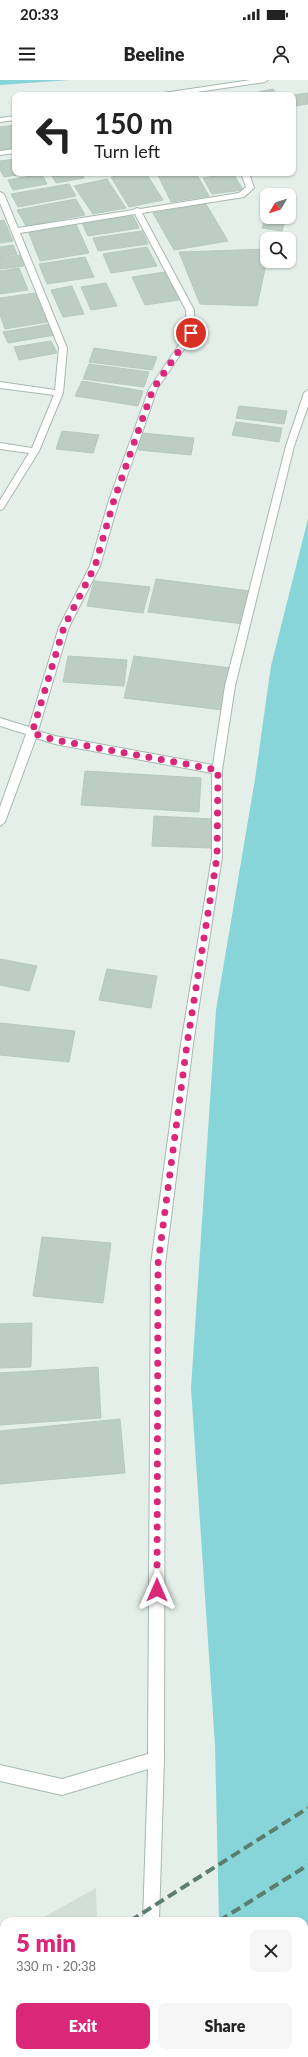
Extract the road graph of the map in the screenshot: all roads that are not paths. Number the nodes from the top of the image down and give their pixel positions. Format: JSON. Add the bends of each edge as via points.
{"nodes":[{"id":1,"x":265,"y":80,"type":"edge"},
{"id":2,"x":201,"y":92,"type":"edge"},
{"id":3,"x":12,"y":118,"type":"edge"},
{"id":4,"x":0,"y":120,"type":"edge"},
{"id":5,"x":12,"y":152,"type":"edge"},
{"id":6,"x":0,"y":154,"type":"edge"},
{"id":7,"x":246,"y":176,"type":"edge"},
{"id":8,"x":0,"y":194,"type":"edge"},
{"id":9,"x":137,"y":210,"type":"junction"},
{"id":10,"x":15,"y":231,"type":"junction"},
{"id":11,"x":0,"y":384,"type":"edge"},
{"id":12,"x":59,"y":393,"type":"junction"},
{"id":13,"x":308,"y":393,"type":"edge"},
{"id":14,"x":0,"y":446,"type":"edge"},
{"id":15,"x":35,"y":451,"type":"junction"},
{"id":16,"x":0,"y":507,"type":"edge"},
{"id":17,"x":0,"y":722,"type":"edge"},
{"id":18,"x":32,"y":733,"type":"junction"},
{"id":19,"x":218,"y":770,"type":"junction"},
{"id":20,"x":0,"y":822,"type":"edge"},
{"id":21,"x":156,"y":1759,"type":"junction"},
{"id":22,"x":0,"y":1773,"type":"edge"},
{"id":23,"x":151,"y":1917,"type":"edge"}],
"edges":[{"from":1,"to":2,"type":"street"},
{"from":3,"to":4,"type":"street"},
{"from":5,"to":6,"type":"street"},
{"from":7,"to":9,"type":"street","via":[[250,188],[241,195]]},
{"from":8,"to":10,"type":"street"},
{"from":9,"to":10,"type":"street"},
{"from":9,"to":18,"type":"street","via":[[190,310],[191,333],[153,389],[114,500],[95,566],[64,627]]},
{"from":10,"to":12,"type":"street","via":[[63,348]]},
{"from":11,"to":12,"type":"street"},
{"from":12,"to":15,"type":"street"},
{"from":13,"to":19,"type":"street","via":[[290,446],[230,686]]},
{"from":14,"to":15,"type":"street"},
{"from":15,"to":16,"type":"street"},
{"from":17,"to":18,"type":"street"},
{"from":18,"to":19,"type":"street","via":[[55,740]]},
{"from":18,"to":20,"type":"street"},
{"from":19,"to":21,"type":"street","via":[[217,857],[187,1044],[158,1264]]},
{"from":21,"to":22,"type":"street","via":[[62,1787]]},
{"from":21,"to":23,"type":"street"}]}
